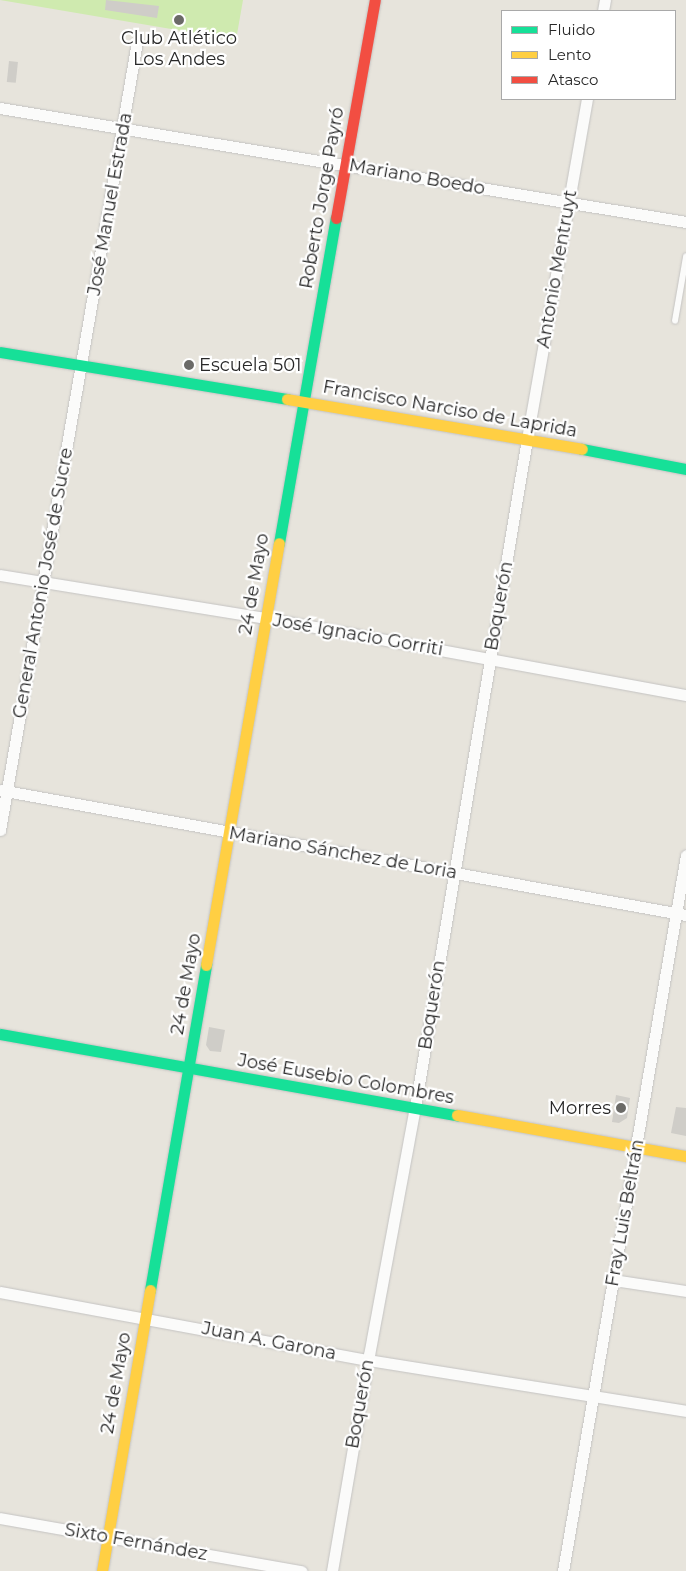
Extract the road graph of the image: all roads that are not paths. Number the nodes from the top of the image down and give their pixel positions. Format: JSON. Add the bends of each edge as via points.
{"nodes":[{"id":1,"x":374,"y":0,"type":"edge"},
{"id":2,"x":137,"y":42,"type":"dead end"},
{"id":3,"x":588,"y":100,"type":"edge"},
{"id":4,"x":0,"y":108,"type":"edge"},
{"id":5,"x":123,"y":128,"type":"junction"},
{"id":6,"x":346,"y":165,"type":"junction"},
{"id":7,"x":569,"y":203,"type":"junction"},
{"id":8,"x":686,"y":222,"type":"edge"},
{"id":9,"x":686,"y":257,"type":"edge"},
{"id":10,"x":675,"y":321,"type":"dead end"},
{"id":11,"x":0,"y":352,"type":"edge"},
{"id":12,"x":82,"y":366,"type":"junction"},
{"id":13,"x":303,"y":402,"type":"junction"},
{"id":14,"x":527,"y":439,"type":"junction"},
{"id":15,"x":686,"y":469,"type":"edge"},
{"id":16,"x":0,"y":575,"type":"edge"},
{"id":17,"x":43,"y":582,"type":"junction"},
{"id":18,"x":266,"y":618,"type":"junction"},
{"id":19,"x":490,"y":658,"type":"junction"},
{"id":20,"x":686,"y":695,"type":"edge"},
{"id":21,"x":3,"y":791,"type":"edge"},
{"id":22,"x":0,"y":830,"type":"edge"},
{"id":23,"x":229,"y":832,"type":"junction"},
{"id":24,"x":686,"y":855,"type":"edge"},
{"id":25,"x":453,"y":873,"type":"junction"},
{"id":26,"x":681,"y":914,"type":"edge"},
{"id":27,"x":0,"y":1034,"type":"edge"},
{"id":28,"x":189,"y":1070,"type":"junction"},
{"id":29,"x":415,"y":1108,"type":"junction"},
{"id":30,"x":637,"y":1147,"type":"junction"},
{"id":31,"x":686,"y":1156,"type":"edge"},
{"id":32,"x":613,"y":1280,"type":"junction"},
{"id":33,"x":686,"y":1291,"type":"edge"},
{"id":34,"x":0,"y":1292,"type":"edge"},
{"id":35,"x":145,"y":1317,"type":"junction"},
{"id":36,"x":368,"y":1360,"type":"junction"},
{"id":37,"x":594,"y":1396,"type":"junction"},
{"id":38,"x":686,"y":1411,"type":"edge"},
{"id":39,"x":0,"y":1518,"type":"edge"},
{"id":40,"x":108,"y":1537,"type":"junction"},
{"id":41,"x":102,"y":1571,"type":"edge"},
{"id":42,"x":301,"y":1571,"type":"edge"},
{"id":43,"x":332,"y":1571,"type":"edge"},
{"id":44,"x":563,"y":1571,"type":"edge"}],
"edges":[{"from":1,"to":6,"type":"street","name":"Roberto Jorge Payró"},
{"from":2,"to":5,"type":"street","name":"José Manuel Estrada"},
{"from":3,"to":7,"type":"street","name":"Antonio Mentruyt"},
{"from":4,"to":5,"type":"street","name":"Mariano Boedo"},
{"from":5,"to":6,"type":"street","name":"Mariano Boedo"},
{"from":5,"to":12,"type":"street","name":"José Manuel Estrada"},
{"from":6,"to":7,"type":"street","name":"Mariano Boedo"},
{"from":6,"to":13,"type":"street","name":"Roberto Jorge Payró"},
{"from":7,"to":8,"type":"street","name":"Mariano Boedo"},
{"from":7,"to":14,"type":"street","name":"Antonio Mentruyt"},
{"from":9,"to":10,"type":"lane"},
{"from":11,"to":12,"type":"street","name":"Francisco Narciso de Laprida"},
{"from":12,"to":13,"type":"street","name":"Francisco Narciso de Laprida"},
{"from":12,"to":17,"type":"street","name":"General Antonio José de Sucre"},
{"from":13,"to":14,"type":"street","name":"Francisco Narciso de Laprida"},
{"from":13,"to":18,"type":"street","name":"24 de Mayo"},
{"from":14,"to":15,"type":"street","name":"Francisco Narciso de Laprida"},
{"from":14,"to":19,"type":"street","name":"Boquerón"},
{"from":16,"to":17,"type":"street","name":"José Ignacio Gorriti"},
{"from":17,"to":18,"type":"street","name":"José Ignacio Gorriti"},
{"from":17,"to":21,"type":"street","name":"General Antonio José de Sucre"},
{"from":18,"to":19,"type":"street","name":"José Ignacio Gorriti"},
{"from":18,"to":23,"type":"street","name":"24 de Mayo"},
{"from":19,"to":20,"type":"street","name":"José Ignacio Gorriti"},
{"from":19,"to":25,"type":"street","name":"Boquerón"},
{"from":21,"to":22,"type":"street","name":"General Antonio José de Sucre"},
{"from":21,"to":23,"type":"street","name":"Mariano Sánchez de Loria"},
{"from":23,"to":25,"type":"street","name":"Mariano Sánchez de Loria"},
{"from":23,"to":28,"type":"street","name":"24 de Mayo"},
{"from":24,"to":26,"type":"street","name":"Fray Luis Beltrán"},
{"from":25,"to":26,"type":"street","name":"Mariano Sánchez de Loria"},
{"from":25,"to":29,"type":"street","name":"Boquerón"},
{"from":26,"to":30,"type":"street","name":"Fray Luis Beltrán"},
{"from":27,"to":28,"type":"street","name":"José Eusebio Colombres"},
{"from":28,"to":29,"type":"street","name":"José Eusebio Colombres"},
{"from":28,"to":35,"type":"street","name":"24 de Mayo"},
{"from":29,"to":30,"type":"street","name":"José Eusebio Colombres"},
{"from":29,"to":36,"type":"street","name":"Boquerón"},
{"from":30,"to":31,"type":"street","name":"José Eusebio Colombres"},
{"from":30,"to":32,"type":"street","name":"Fray Luis Beltrán"},
{"from":32,"to":33,"type":"street"},
{"from":32,"to":37,"type":"street","name":"Fray Luis Beltrán"},
{"from":34,"to":35,"type":"street","name":"Juan A. Garona"},
{"from":35,"to":36,"type":"street","name":"Juan A. Garona"},
{"from":35,"to":40,"type":"street","name":"24 de Mayo"},
{"from":36,"to":37,"type":"street","name":"Juan A. Garona"},
{"from":36,"to":43,"type":"street","name":"Boquerón"},
{"from":37,"to":38,"type":"street","name":"Juan A. Garona"},
{"from":37,"to":44,"type":"street","name":"Fray Luis Beltrán"},
{"from":39,"to":40,"type":"street","name":"Sixto Fernández"},
{"from":40,"to":41,"type":"street","name":"24 de Mayo"},
{"from":40,"to":42,"type":"street","name":"Sixto Fernández"}]}
